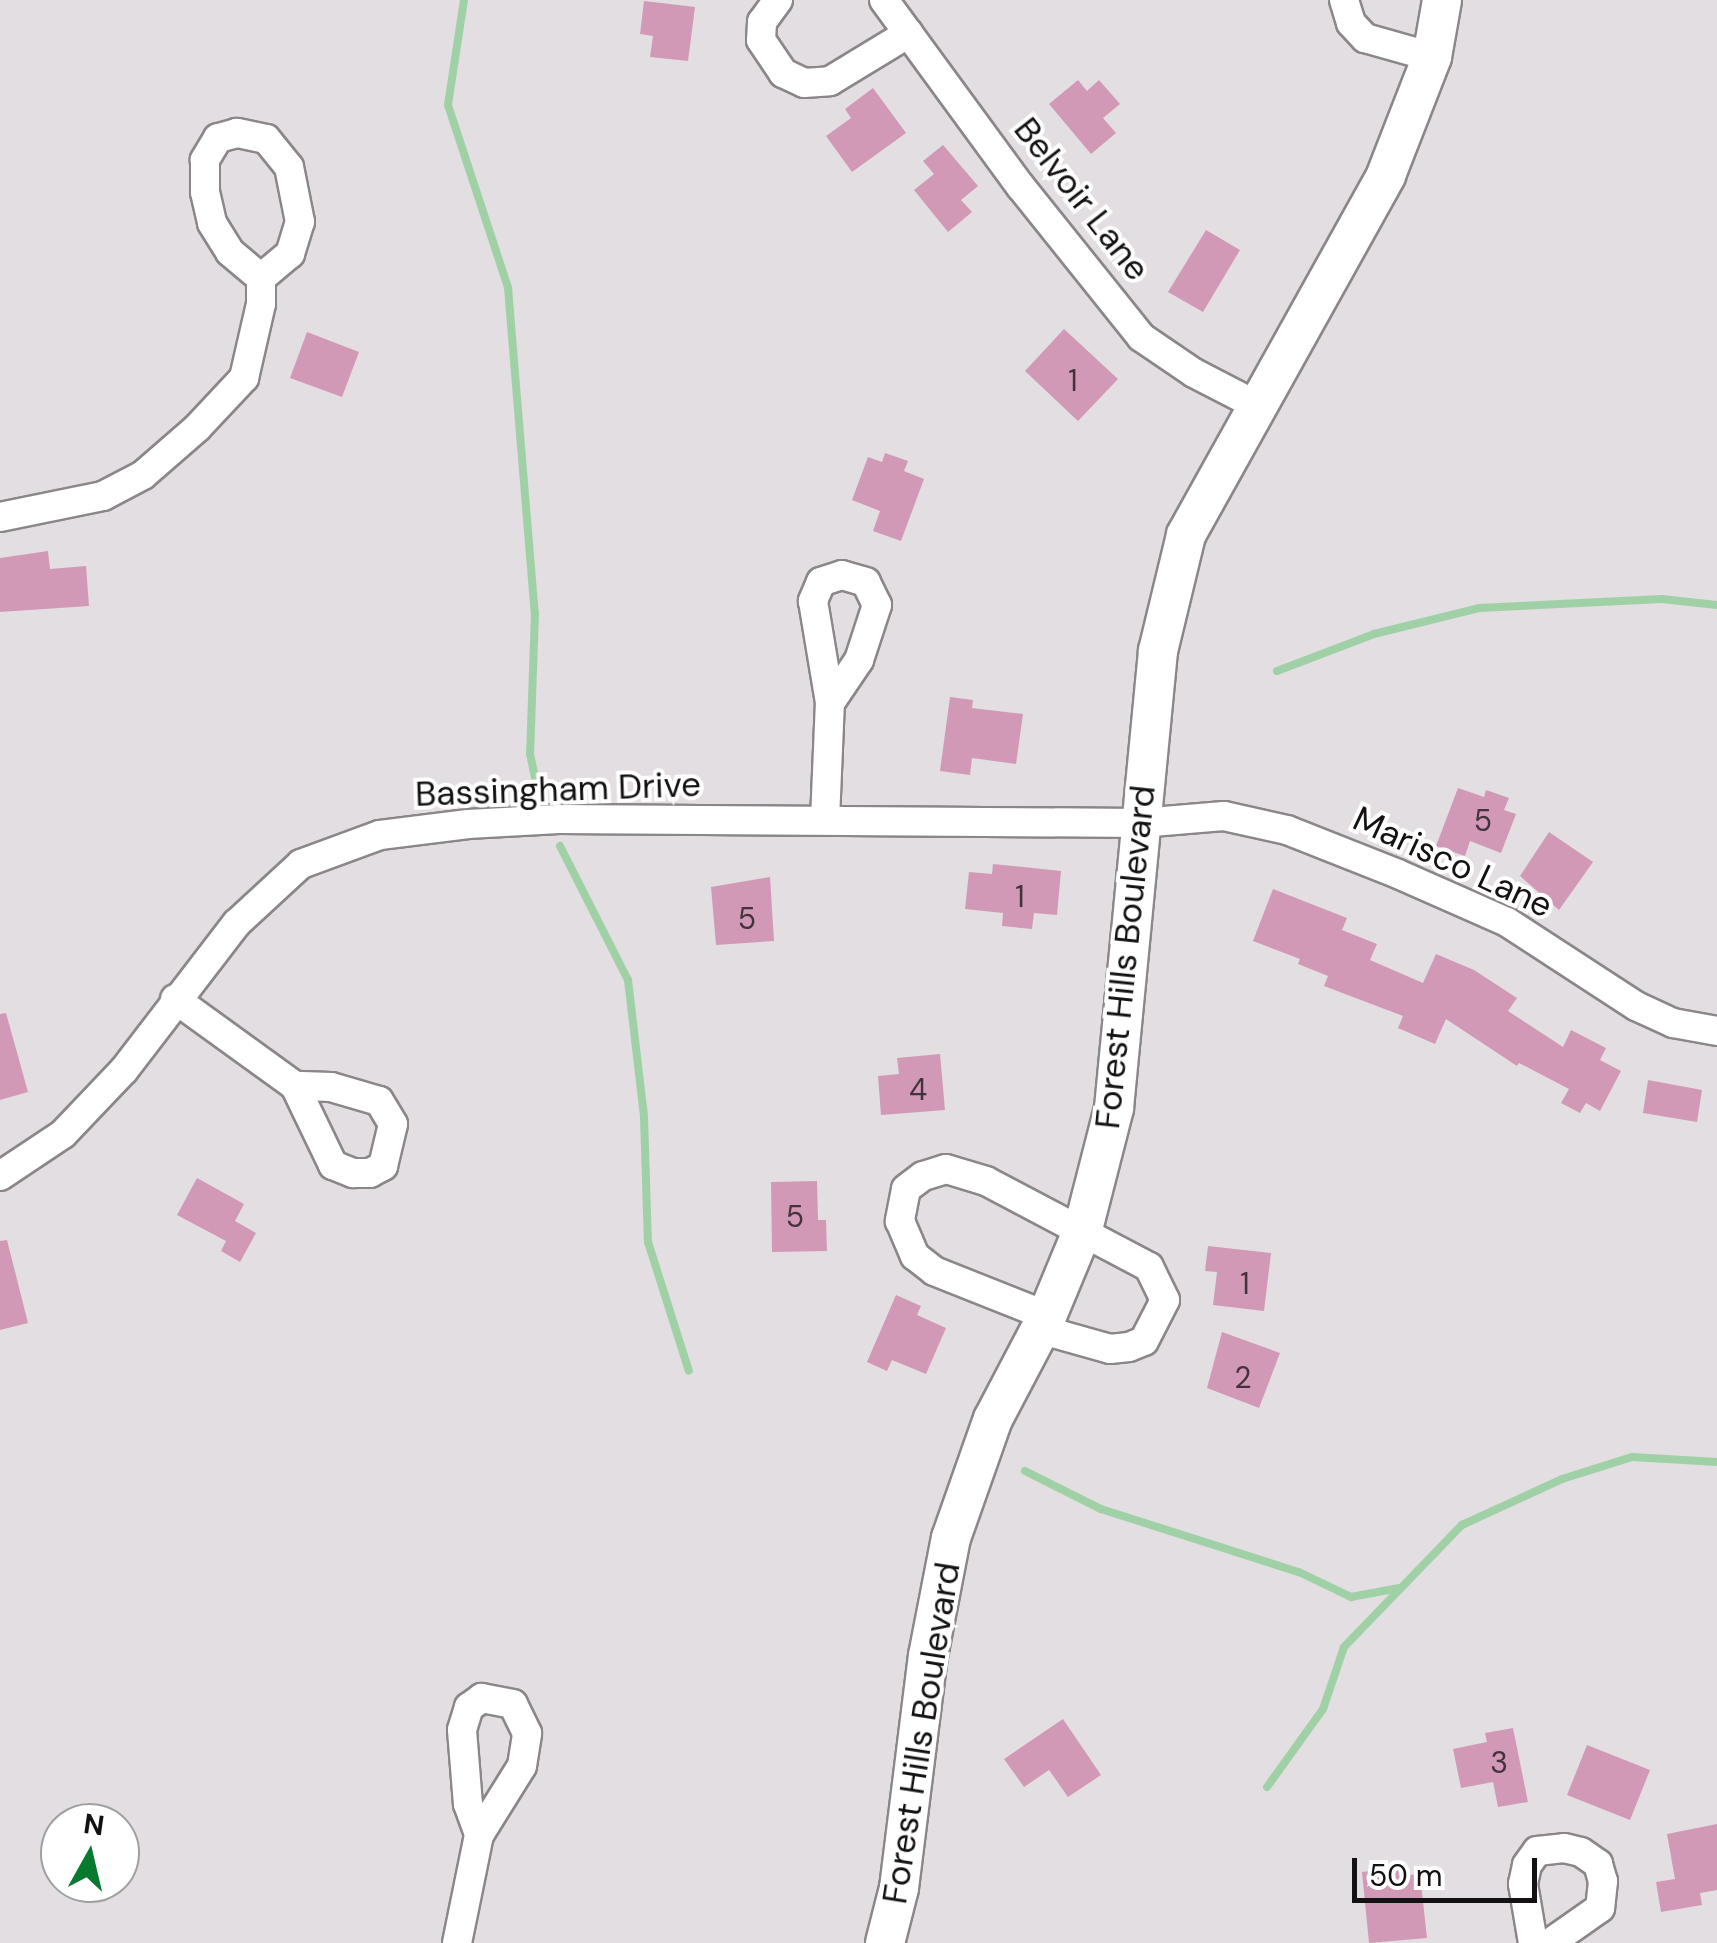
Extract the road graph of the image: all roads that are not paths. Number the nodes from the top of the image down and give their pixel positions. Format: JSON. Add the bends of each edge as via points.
{"nodes":[{"id":1,"x":778,"y":0,"type":"edge"},
{"id":2,"x":884,"y":0,"type":"edge"},
{"id":3,"x":1344,"y":0,"type":"edge"},
{"id":4,"x":1442,"y":0,"type":"edge"},
{"id":5,"x":909,"y":32,"type":"junction"},
{"id":6,"x":1432,"y":57,"type":"junction"},
{"id":7,"x":261,"y":278,"type":"junction"},
{"id":8,"x":1256,"y":404,"type":"junction"},
{"id":9,"x":0,"y":518,"type":"edge"},
{"id":10,"x":830,"y":703,"type":"dead end"},
{"id":11,"x":825,"y":820,"type":"junction"},
{"id":12,"x":1140,"y":823,"type":"junction"},
{"id":13,"x":176,"y":998,"type":"junction"},
{"id":14,"x":1717,"y":1031,"type":"edge"},
{"id":15,"x":295,"y":1086,"type":"dead end"},
{"id":16,"x":0,"y":1176,"type":"edge"},
{"id":17,"x":1083,"y":1230,"type":"junction"},
{"id":18,"x":1043,"y":1323,"type":"junction"},
{"id":19,"x":479,"y":1835,"type":"dead end"},
{"id":20,"x":457,"y":1943,"type":"edge"},
{"id":21,"x":885,"y":1943,"type":"edge"},
{"id":22,"x":1533,"y":1943,"type":"edge"},
{"id":23,"x":1550,"y":1943,"type":"edge"}],
"edges":[{"from":1,"to":5,"type":"street","via":[[762,22],[761,40],[782,73],[804,83],[830,81]]},
{"from":2,"to":5,"type":"street","name":"Belvoir Lane"},
{"from":3,"to":6,"type":"street","via":[[1364,38]]},
{"from":4,"to":6,"type":"main road","name":"Forest Hills Boulevard"},
{"from":5,"to":8,"type":"street","name":"Belvoir Lane","via":[[1141,337]]},
{"from":6,"to":8,"type":"main road","name":"Forest Hills Boulevard","via":[[1386,175]]},
{"from":7,"to":7,"type":"street","via":[[290,254],[300,222],[297,191],[289,166],[266,139],[237,133],[218,138],[204,160],[205,192],[212,223],[230,252]]},
{"from":7,"to":9,"type":"street","via":[[244,378],[197,428],[143,475],[103,496]]},
{"from":8,"to":12,"type":"main road","name":"Forest Hills Boulevard","via":[[1186,535],[1158,651]]},
{"from":10,"to":11,"type":"street"},
{"from":11,"to":12,"type":"street","name":"Bassingham Drive"},
{"from":11,"to":13,"type":"street","name":"Bassingham Drive","via":[[558,819],[380,835],[300,864],[237,923]]},
{"from":12,"to":14,"type":"street","name":"Marisco Lane","via":[[1224,816],[1287,830],[1507,922],[1636,1006]]},
{"from":12,"to":17,"type":"main road","name":"Forest Hills Boulevard","via":[[1114,1108]]},
{"from":13,"to":15,"type":"street"},
{"from":13,"to":16,"type":"street","name":"Bassingham Drive","via":[[124,1070],[63,1134]]},
{"from":17,"to":18,"type":"main road","name":"Forest Hills Boulevard"},
{"from":17,"to":18,"type":"street","via":[[1149,1267],[1165,1300],[1157,1323],[1144,1341],[1110,1349]]},
{"from":17,"to":18,"type":"street","via":[[986,1181],[946,1169],[922,1176],[902,1196],[900,1222],[915,1256]]},
{"from":18,"to":21,"type":"main road","name":"Forest Hills Boulevard","via":[[993,1418],[951,1538]]},
{"from":19,"to":20,"type":"street"},
{"from":22,"to":23,"type":"street","via":[[1523,1884],[1527,1865],[1538,1850],[1581,1852],[1598,1864],[1600,1908]]}]}
